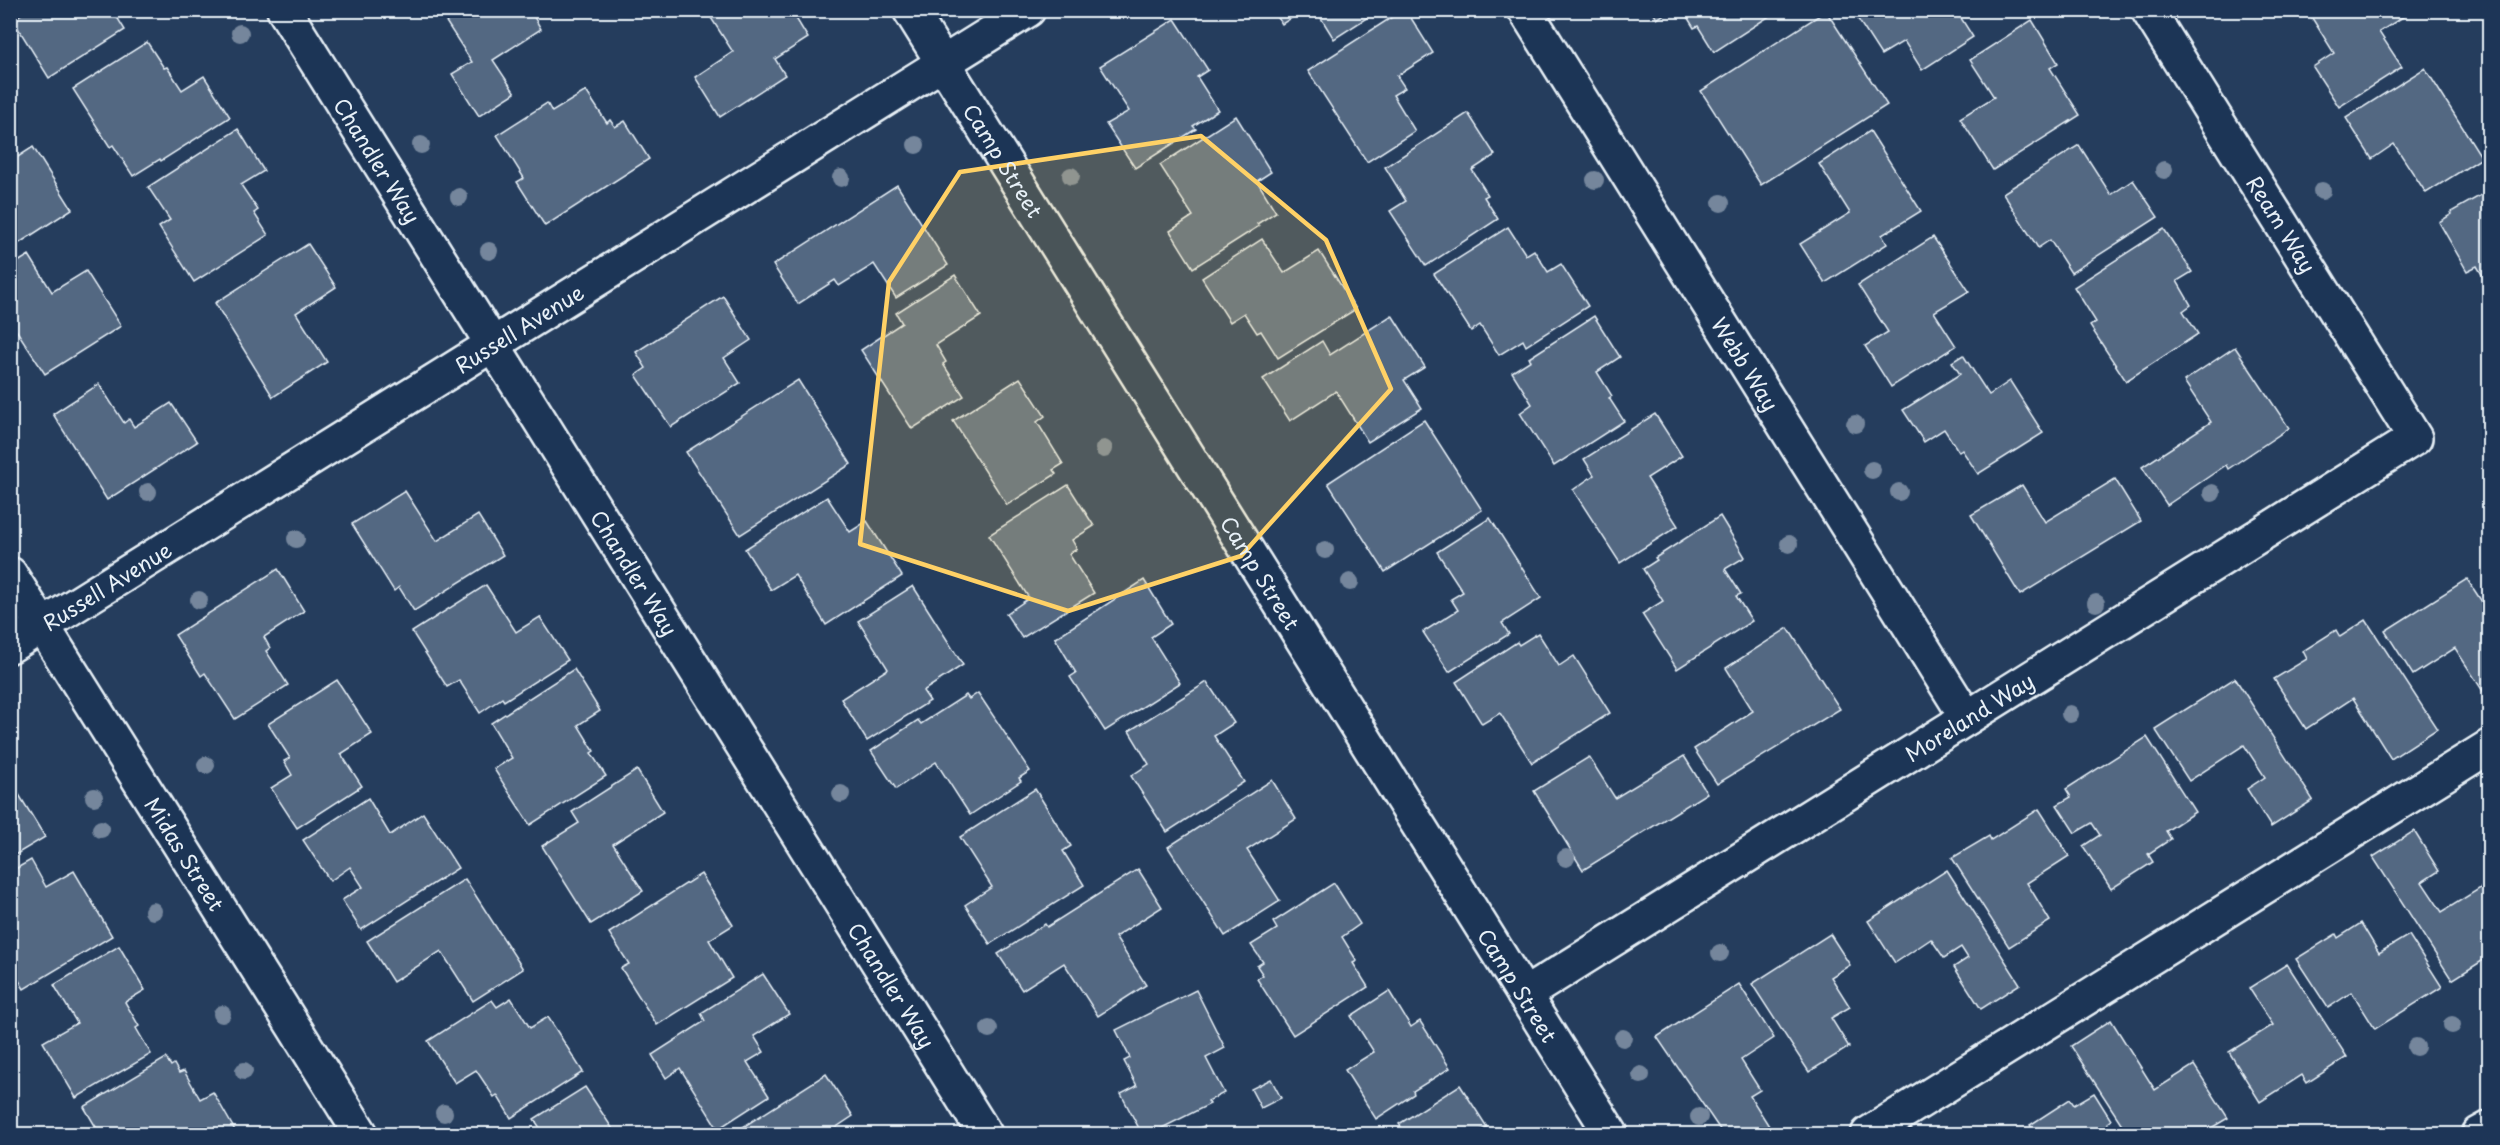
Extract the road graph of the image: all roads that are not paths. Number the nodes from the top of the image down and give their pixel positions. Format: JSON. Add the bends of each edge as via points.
{"nodes":[{"id":1,"x":284,"y":10,"type":"edge"},
{"id":2,"x":910,"y":10,"type":"edge"},
{"id":3,"x":1028,"y":10,"type":"edge"},
{"id":4,"x":1525,"y":10,"type":"edge"},
{"id":5,"x":2148,"y":10,"type":"edge"},
{"id":6,"x":943,"y":64,"type":"junction"},
{"id":7,"x":493,"y":345,"type":"junction"},
{"id":8,"x":2415,"y":438,"type":"joint"},
{"id":9,"x":10,"y":574,"type":"edge"},
{"id":10,"x":43,"y":626,"type":"junction"},
{"id":11,"x":10,"y":646,"type":"edge"},
{"id":12,"x":1967,"y":718,"type":"junction"},
{"id":13,"x":2490,"y":746,"type":"edge"},
{"id":14,"x":1524,"y":995,"type":"junction"},
{"id":15,"x":2490,"y":1128,"type":"edge"},
{"id":16,"x":361,"y":1134,"type":"edge"},
{"id":17,"x":986,"y":1134,"type":"edge"},
{"id":18,"x":1611,"y":1134,"type":"edge"},
{"id":19,"x":1868,"y":1134,"type":"edge"},
{"id":20,"x":2479,"y":1134,"type":"edge"}],
"edges":[{"from":1,"to":7,"type":"street","name":"Chandler Way"},
{"from":2,"to":6,"type":"street","name":"Camp Street"},
{"from":3,"to":6,"type":"street","name":"Russell Avenue"},
{"from":4,"to":12,"type":"street","name":"Webb Way"},
{"from":5,"to":8,"type":"street","name":"Ream Way"},
{"from":6,"to":7,"type":"street","name":"Russell Avenue"},
{"from":6,"to":14,"type":"street","name":"Camp Street"},
{"from":7,"to":10,"type":"street","name":"Russell Avenue"},
{"from":7,"to":17,"type":"street","name":"Chandler Way"},
{"from":8,"to":12,"type":"street","name":"Moreland Way"},
{"from":9,"to":10,"type":"street","name":"Midas Street"},
{"from":10,"to":11,"type":"street","name":"Russell Avenue"},
{"from":10,"to":16,"type":"street","name":"Midas Street"},
{"from":12,"to":14,"type":"street","name":"Moreland Way"},
{"from":13,"to":19,"type":"street"},
{"from":14,"to":18,"type":"street","name":"Camp Street"},
{"from":15,"to":20,"type":"street"}]}
